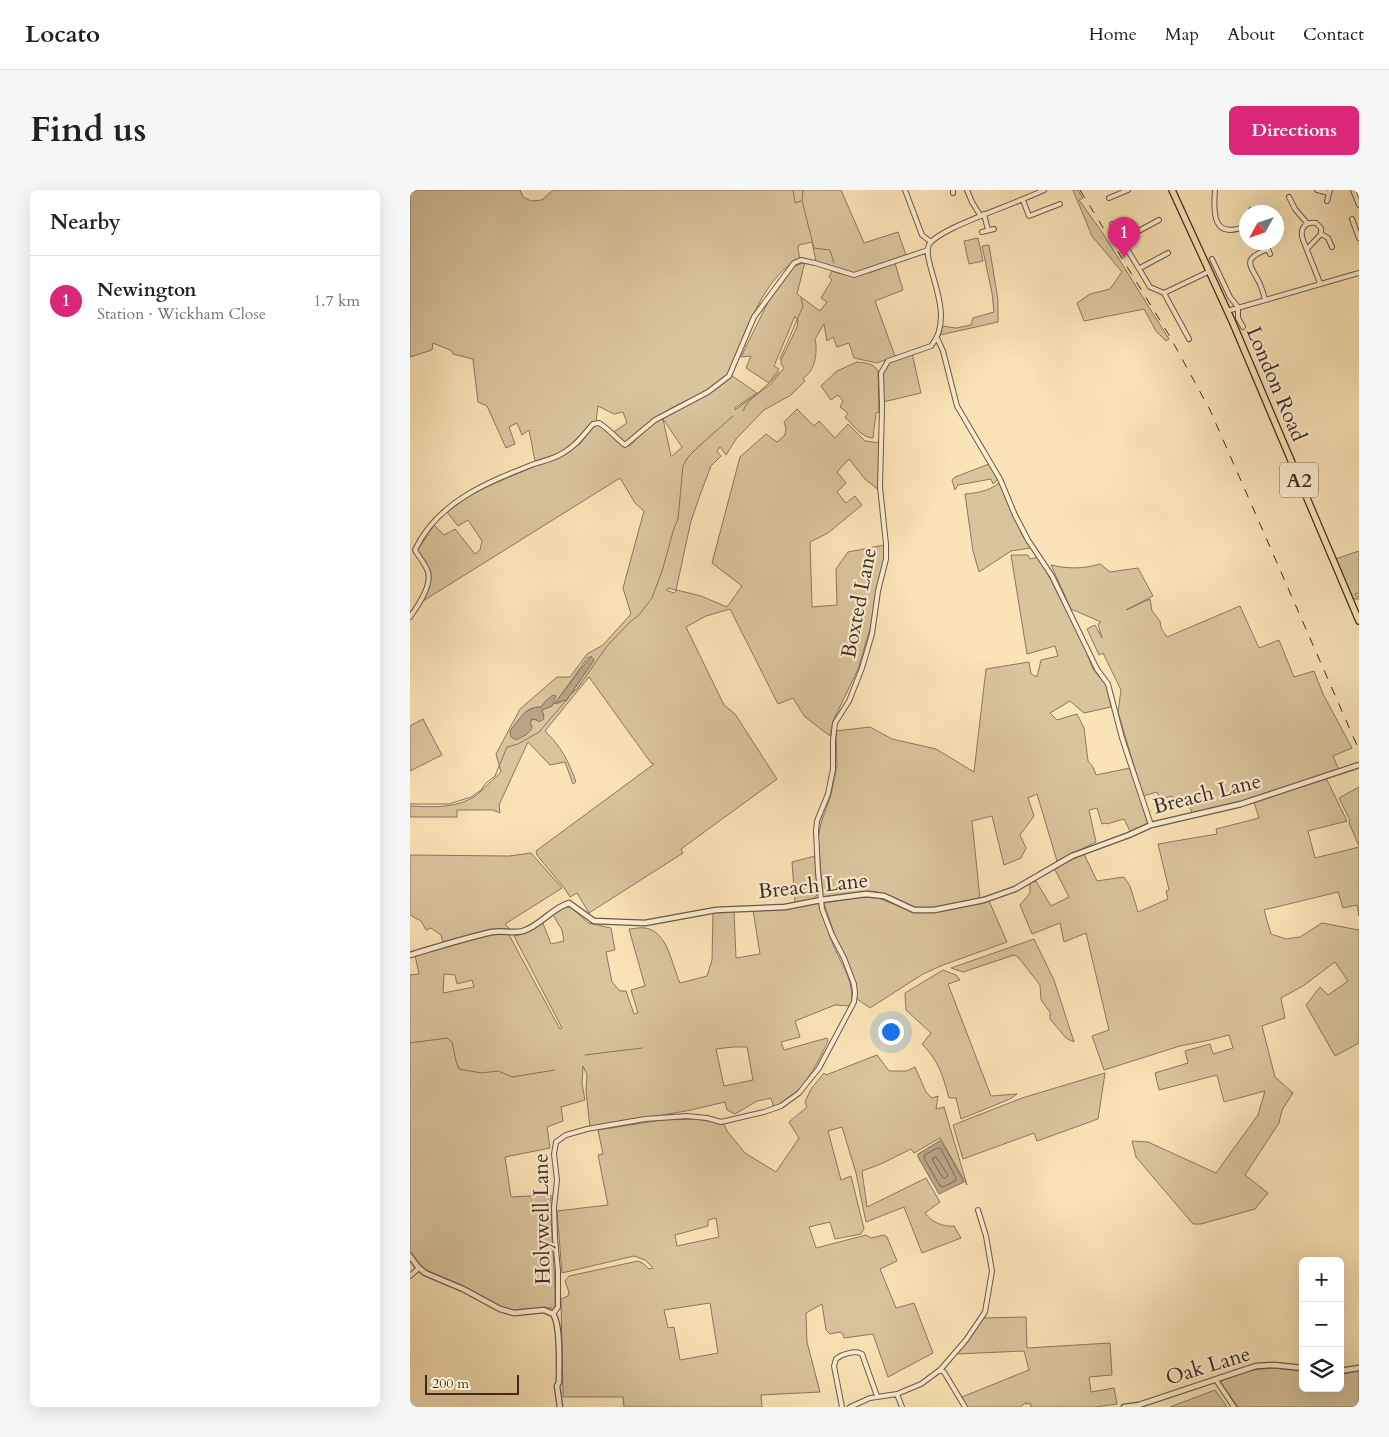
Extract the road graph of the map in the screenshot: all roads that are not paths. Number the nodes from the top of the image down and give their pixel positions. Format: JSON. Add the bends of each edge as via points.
{"nodes":[{"id":1,"x":905,"y":190,"type":"edge"},
{"id":2,"x":967,"y":190,"type":"edge"},
{"id":3,"x":1044,"y":190,"type":"edge"},
{"id":4,"x":1128,"y":190,"type":"edge"},
{"id":5,"x":1172,"y":190,"type":"edge"},
{"id":6,"x":1215,"y":190,"type":"edge"},
{"id":7,"x":1317,"y":190,"type":"edge"},
{"id":8,"x":1353,"y":190,"type":"edge"},
{"id":9,"x":1329,"y":192,"type":"edge"},
{"id":10,"x":1109,"y":198,"type":"dead end"},
{"id":11,"x":1289,"y":198,"type":"dead end"},
{"id":12,"x":1022,"y":200,"type":"junction"},
{"id":13,"x":1327,"y":201,"type":"dead end"},
{"id":14,"x":1060,"y":204,"type":"dead end"},
{"id":15,"x":1359,"y":205,"type":"edge"},
{"id":16,"x":982,"y":214,"type":"junction"},
{"id":17,"x":1159,"y":220,"type":"dead end"},
{"id":18,"x":1307,"y":223,"type":"junction"},
{"id":19,"x":1112,"y":224,"type":"dead end"},
{"id":20,"x":1348,"y":224,"type":"dead end"},
{"id":21,"x":1239,"y":228,"type":"edge"},
{"id":22,"x":1357,"y":228,"type":"edge"},
{"id":23,"x":994,"y":229,"type":"dead end"},
{"id":24,"x":988,"y":230,"type":"junction"},
{"id":25,"x":982,"y":232,"type":"dead end"},
{"id":26,"x":1321,"y":234,"type":"junction"},
{"id":27,"x":1359,"y":238,"type":"edge"},
{"id":28,"x":1122,"y":240,"type":"junction"},
{"id":29,"x":931,"y":242,"type":"junction"},
{"id":30,"x":1332,"y":247,"type":"dead end"},
{"id":31,"x":1307,"y":249,"type":"junction"},
{"id":32,"x":928,"y":250,"type":"junction"},
{"id":33,"x":1168,"y":253,"type":"dead end"},
{"id":34,"x":1270,"y":254,"type":"dead end"},
{"id":35,"x":1212,"y":260,"type":"dead end"},
{"id":36,"x":1140,"y":268,"type":"junction"},
{"id":37,"x":1208,"y":272,"type":"junction"},
{"id":38,"x":1359,"y":273,"type":"edge"},
{"id":39,"x":1320,"y":283,"type":"junction"},
{"id":40,"x":1164,"y":292,"type":"junction"},
{"id":41,"x":1265,"y":300,"type":"junction"},
{"id":42,"x":1238,"y":307,"type":"junction"},
{"id":43,"x":1227,"y":310,"type":"junction"},
{"id":44,"x":1243,"y":327,"type":"dead end"},
{"id":45,"x":937,"y":338,"type":"junction"},
{"id":46,"x":1188,"y":339,"type":"dead end"},
{"id":47,"x":410,"y":617,"type":"edge"},
{"id":48,"x":1359,"y":621,"type":"edge"},
{"id":49,"x":1359,"y":765,"type":"edge"},
{"id":50,"x":1151,"y":825,"type":"junction"},
{"id":51,"x":820,"y":900,"type":"junction"},
{"id":52,"x":410,"y":955,"type":"edge"},
{"id":53,"x":978,"y":1210,"type":"dead end"},
{"id":54,"x":410,"y":1256,"type":"edge"},
{"id":55,"x":419,"y":1268,"type":"junction"},
{"id":56,"x":410,"y":1276,"type":"edge"},
{"id":57,"x":554,"y":1314,"type":"junction"},
{"id":58,"x":1299,"y":1368,"type":"edge"},
{"id":59,"x":1359,"y":1368,"type":"edge"},
{"id":60,"x":940,"y":1370,"type":"junction"},
{"id":61,"x":1344,"y":1370,"type":"edge"},
{"id":62,"x":1216,"y":1380,"type":"junction"},
{"id":63,"x":896,"y":1394,"type":"junction"},
{"id":64,"x":877,"y":1396,"type":"junction"},
{"id":65,"x":560,"y":1407,"type":"edge"},
{"id":66,"x":842,"y":1407,"type":"edge"},
{"id":67,"x":850,"y":1407,"type":"edge"},
{"id":68,"x":902,"y":1407,"type":"edge"},
{"id":69,"x":965,"y":1407,"type":"edge"},
{"id":70,"x":1124,"y":1407,"type":"edge"},
{"id":71,"x":1234,"y":1407,"type":"edge"}],
"edges":[{"from":1,"to":29,"type":"street","via":[[922,235]]},
{"from":2,"to":16,"type":"street"},
{"from":3,"to":12,"type":"street"},
{"from":4,"to":10,"type":"street"},
{"from":5,"to":37,"type":"main road","name":"London Road","number":"A2"},
{"from":6,"to":21,"type":"street","via":[[1213,206],[1220,225],[1233,230]]},
{"from":7,"to":9,"type":"street"},
{"from":8,"to":15,"type":"street"},
{"from":9,"to":13,"type":"street"},
{"from":11,"to":18,"type":"street"},
{"from":12,"to":14,"type":"street","via":[[1030,216]]},
{"from":12,"to":16,"type":"street"},
{"from":16,"to":24,"type":"street"},
{"from":16,"to":29,"type":"street"},
{"from":17,"to":28,"type":"street"},
{"from":18,"to":26,"type":"street","via":[[1316,222]]},
{"from":18,"to":31,"type":"street","via":[[1301,230]]},
{"from":19,"to":28,"type":"street"},
{"from":20,"to":22,"type":"street","via":[[1352,221]]},
{"from":22,"to":27,"type":"street"},
{"from":23,"to":24,"type":"street"},
{"from":24,"to":25,"type":"street"},
{"from":26,"to":30,"type":"street","via":[[1328,238]]},
{"from":26,"to":31,"type":"street"},
{"from":28,"to":36,"type":"street"},
{"from":29,"to":32,"type":"street"},
{"from":31,"to":39,"type":"street"},
{"from":32,"to":45,"type":"street","via":[[941,312]]},
{"from":32,"to":47,"type":"street","via":[[854,275],[801,260],[794,263],[754,317],[729,376],[720,385],[655,420],[625,444],[599,423],[593,424],[583,438],[562,454],[464,496],[439,516],[415,550],[428,576],[426,592]]},
{"from":33,"to":36,"type":"street"},
{"from":34,"to":41,"type":"street","via":[[1268,249],[1258,253],[1252,257],[1250,266]]},
{"from":35,"to":42,"type":"street","name":"London Road","via":[[1230,298]]},
{"from":36,"to":40,"type":"street","via":[[1150,287]]},
{"from":37,"to":40,"type":"street"},
{"from":37,"to":43,"type":"main road","name":"London Road","number":"A2"},
{"from":38,"to":39,"type":"street"},
{"from":39,"to":41,"type":"street"},
{"from":40,"to":46,"type":"street"},
{"from":41,"to":42,"type":"street"},
{"from":42,"to":43,"type":"street"},
{"from":42,"to":44,"type":"street","name":"London Road","via":[[1238,318]]},
{"from":43,"to":48,"type":"main road","name":"London Road","number":"A2"},
{"from":45,"to":50,"type":"street","via":[[957,406],[1000,479],[1028,540],[1052,576],[1108,684]]},
{"from":45,"to":51,"type":"street","name":"Boxted Lane","via":[[931,346],[888,361],[881,373],[880,487],[886,558],[872,634],[862,668],[835,723],[833,769],[816,832]]},
{"from":49,"to":50,"type":"street","name":"Breach Lane","via":[[1241,804]]},
{"from":50,"to":51,"type":"street","name":"Breach Lane","via":[[1076,854],[1015,889],[984,900],[922,911],[876,894]]},
{"from":51,"to":52,"type":"street","name":"Breach Lane","via":[[785,907],[716,910],[645,923],[599,922],[569,903],[522,932],[495,932]]},
{"from":51,"to":57,"type":"street","name":"Holywell Lane","via":[[854,984],[855,998],[818,1068],[799,1093],[778,1108],[721,1122],[687,1116],[645,1119],[587,1129],[566,1135],[556,1142],[558,1307]]},
{"from":53,"to":60,"type":"street","via":[[992,1271],[985,1312]]},
{"from":54,"to":55,"type":"street"},
{"from":55,"to":56,"type":"street"},
{"from":55,"to":57,"type":"street","via":[[500,1310],[514,1313],[546,1310]]},
{"from":57,"to":65,"type":"street","via":[[558,1331]]},
{"from":58,"to":62,"type":"street","name":"Oak Lane","via":[[1261,1366]]},
{"from":59,"to":61,"type":"street"},
{"from":60,"to":63,"type":"street","via":[[921,1384]]},
{"from":60,"to":69,"type":"street"},
{"from":62,"to":70,"type":"street","name":"Oak Lane"},
{"from":62,"to":71,"type":"street"},
{"from":63,"to":64,"type":"street"},
{"from":63,"to":68,"type":"street"},
{"from":64,"to":66,"type":"street","via":[[862,1354],[856,1352],[840,1356],[834,1361]]},
{"from":64,"to":67,"type":"street"}]}
